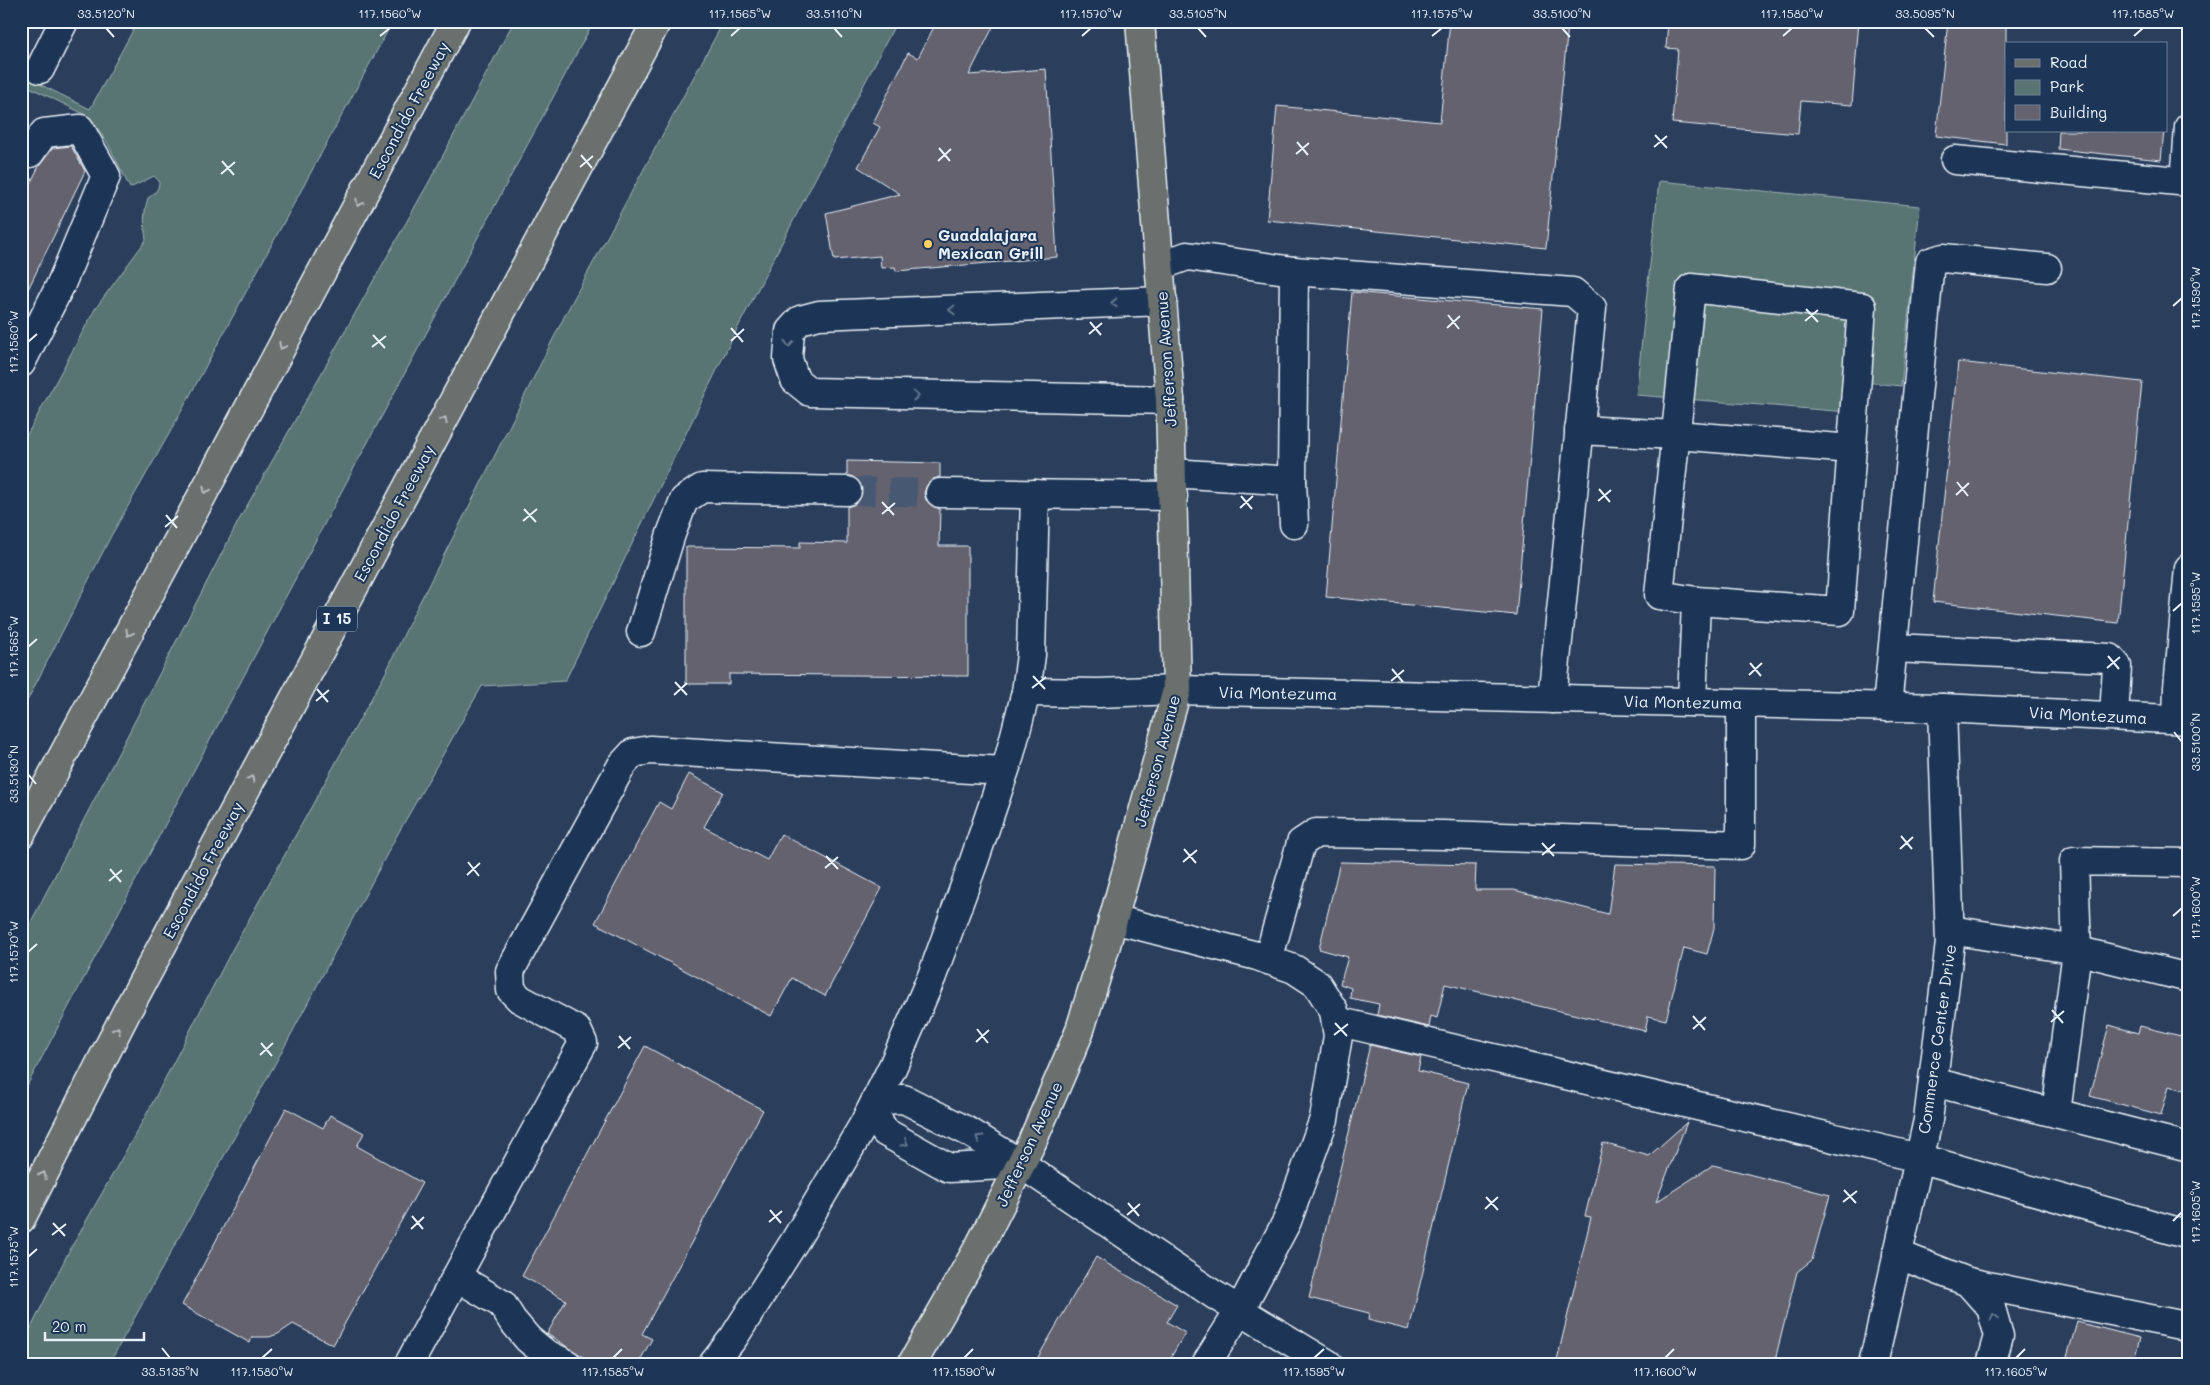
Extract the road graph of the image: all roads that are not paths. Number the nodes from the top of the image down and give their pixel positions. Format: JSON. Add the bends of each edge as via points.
{"nodes":[{"id":1,"x":64,"y":21,"type":"edge"},
{"id":2,"x":456,"y":21,"type":"edge"},
{"id":3,"x":657,"y":21,"type":"edge"},
{"id":4,"x":1140,"y":21,"type":"edge"},
{"id":5,"x":40,"y":69,"type":"dead end"},
{"id":6,"x":2189,"y":127,"type":"edge"},
{"id":7,"x":24,"y":158,"type":"edge"},
{"id":8,"x":1956,"y":160,"type":"dead end"},
{"id":9,"x":2187,"y":182,"type":"edge"},
{"id":10,"x":1160,"y":266,"type":"junction"},
{"id":11,"x":2047,"y":268,"type":"dead end"},
{"id":12,"x":1294,"y":270,"type":"junction"},
{"id":13,"x":1163,"y":301,"type":"junction"},
{"id":14,"x":21,"y":363,"type":"edge"},
{"id":15,"x":1170,"y":400,"type":"junction"},
{"id":16,"x":1579,"y":430,"type":"junction"},
{"id":17,"x":1676,"y":435,"type":"junction"},
{"id":18,"x":1852,"y":449,"type":"junction"},
{"id":19,"x":1292,"y":481,"type":"junction"},
{"id":20,"x":1173,"y":485,"type":"junction"},
{"id":21,"x":847,"y":491,"type":"tunnel mouth"},
{"id":22,"x":940,"y":492,"type":"tunnel mouth"},
{"id":23,"x":1036,"y":494,"type":"junction"},
{"id":24,"x":1294,"y":524,"type":"dead end"},
{"id":25,"x":2189,"y":568,"type":"edge"},
{"id":26,"x":1696,"y":601,"type":"junction"},
{"id":27,"x":641,"y":632,"type":"dead end"},
{"id":28,"x":1893,"y":648,"type":"junction"},
{"id":29,"x":1177,"y":690,"type":"junction"},
{"id":30,"x":1026,"y":692,"type":"junction"},
{"id":31,"x":1552,"y":699,"type":"junction"},
{"id":32,"x":1692,"y":702,"type":"junction"},
{"id":33,"x":1741,"y":704,"type":"junction"},
{"id":34,"x":1887,"y":707,"type":"junction"},
{"id":35,"x":1942,"y":708,"type":"junction"},
{"id":36,"x":2114,"y":716,"type":"junction"},
{"id":37,"x":2183,"y":720,"type":"edge"},
{"id":38,"x":1004,"y":771,"type":"junction"},
{"id":39,"x":21,"y":834,"type":"edge"},
{"id":40,"x":2189,"y":863,"type":"edge"},
{"id":41,"x":1113,"y":919,"type":"junction"},
{"id":42,"x":1950,"y":930,"type":"junction"},
{"id":43,"x":2077,"y":951,"type":"junction"},
{"id":44,"x":1268,"y":960,"type":"junction"},
{"id":45,"x":2189,"y":978,"type":"edge"},
{"id":46,"x":1336,"y":1021,"type":"junction"},
{"id":47,"x":1933,"y":1082,"type":"junction"},
{"id":48,"x":874,"y":1105,"type":"junction"},
{"id":49,"x":2056,"y":1113,"type":"junction"},
{"id":50,"x":2189,"y":1147,"type":"edge"},
{"id":51,"x":1920,"y":1158,"type":"junction"},
{"id":52,"x":1021,"y":1164,"type":"junction"},
{"id":53,"x":21,"y":1219,"type":"edge"},
{"id":54,"x":2189,"y":1235,"type":"edge"},
{"id":55,"x":1897,"y":1254,"type":"junction"},
{"id":56,"x":457,"y":1277,"type":"junction"},
{"id":57,"x":1968,"y":1282,"type":"junction"},
{"id":58,"x":1240,"y":1310,"type":"junction"},
{"id":59,"x":2189,"y":1329,"type":"edge"},
{"id":60,"x":409,"y":1364,"type":"edge"},
{"id":61,"x":567,"y":1364,"type":"edge"},
{"id":62,"x":713,"y":1364,"type":"edge"},
{"id":63,"x":912,"y":1364,"type":"edge"},
{"id":64,"x":1206,"y":1364,"type":"edge"},
{"id":65,"x":1328,"y":1364,"type":"edge"},
{"id":66,"x":1873,"y":1364,"type":"edge"},
{"id":67,"x":1991,"y":1364,"type":"edge"}],
"edges":[{"from":1,"to":5,"type":"street"},
{"from":2,"to":39,"type":"main road","name":"Escondido Freeway","one_way":true},
{"from":53,"to":3,"type":"main road","name":"Escondido Freeway","number":"I 15","one_way":true,"via":[[131,1004]]},
{"from":4,"to":10,"type":"main road","name":"Jefferson Avenue"},
{"from":6,"to":9,"type":"street"},
{"from":7,"to":14,"type":"street","via":[[44,133],[80,129],[106,176],[61,284]]},
{"from":8,"to":9,"type":"street"},
{"from":10,"to":12,"type":"street","via":[[1187,256]]},
{"from":10,"to":13,"type":"main road","name":"Jefferson Avenue"},
{"from":11,"to":28,"type":"street","via":[[1944,258],[1930,262]]},
{"from":12,"to":16,"type":"street","via":[[1573,292],[1592,308]]},
{"from":12,"to":19,"type":"street"},
{"from":13,"to":15,"type":"main road","name":"Jefferson Avenue"},
{"from":13,"to":15,"type":"street","one_way":true,"via":[[819,315],[800,320],[790,331],[788,359],[795,380],[810,392]]},
{"from":15,"to":20,"type":"main road","name":"Jefferson Avenue"},
{"from":16,"to":17,"type":"street"},
{"from":16,"to":31,"type":"street"},
{"from":17,"to":18,"type":"street"},
{"from":17,"to":18,"type":"street","via":[[1691,288],[1862,307]]},
{"from":17,"to":26,"type":"street","via":[[1659,595]]},
{"from":18,"to":26,"type":"street","via":[[1840,611]]},
{"from":19,"to":20,"type":"street"},
{"from":19,"to":24,"type":"street"},
{"from":20,"to":23,"type":"street"},
{"from":20,"to":29,"type":"main road","name":"Jefferson Avenue"},
{"from":21,"to":27,"type":"street","via":[[702,488],[684,500]]},
{"from":22,"to":23,"type":"street"},
{"from":23,"to":30,"type":"street"},
{"from":25,"to":37,"type":"street","via":[[2178,687]]},
{"from":26,"to":32,"type":"street"},
{"from":28,"to":34,"type":"street"},
{"from":28,"to":36,"type":"street","via":[[2110,658],[2117,666]]},
{"from":29,"to":30,"type":"street","name":"Via Montezuma"},
{"from":29,"to":31,"type":"street","name":"Via Montezuma"},
{"from":29,"to":41,"type":"main road","name":"Jefferson Avenue"},
{"from":30,"to":38,"type":"street"},
{"from":31,"to":32,"type":"street","name":"Via Montezuma"},
{"from":32,"to":33,"type":"street","name":"Via Montezuma"},
{"from":33,"to":34,"type":"street","name":"Via Montezuma"},
{"from":33,"to":44,"type":"street","via":[[1741,845],[1316,834],[1301,843]]},
{"from":34,"to":35,"type":"street","name":"Via Montezuma"},
{"from":35,"to":36,"type":"street","name":"Via Montezuma"},
{"from":35,"to":42,"type":"street","name":"Commerce Center Drive"},
{"from":36,"to":37,"type":"street","name":"Via Montezuma"},
{"from":38,"to":48,"type":"street","via":[[932,976]]},
{"from":38,"to":56,"type":"street","via":[[650,750],[633,753],[622,765],[510,971],[511,990],[520,999],[577,1030],[583,1043]]},
{"from":40,"to":43,"type":"street","via":[[2074,860]]},
{"from":41,"to":44,"type":"street"},
{"from":41,"to":52,"type":"main road","name":"Jefferson Avenue","via":[[1079,1033]]},
{"from":42,"to":43,"type":"street"},
{"from":42,"to":47,"type":"street","name":"Commerce Center Drive"},
{"from":43,"to":45,"type":"street"},
{"from":43,"to":49,"type":"street"},
{"from":44,"to":46,"type":"street","via":[[1294,969],[1317,984],[1334,1011]]},
{"from":46,"to":51,"type":"street"},
{"from":46,"to":58,"type":"street","via":[[1338,1036],[1324,1120],[1287,1221]]},
{"from":47,"to":49,"type":"street"},
{"from":47,"to":51,"type":"street","name":"Commerce Center Drive"},
{"from":52,"to":48,"type":"street","one_way":true,"via":[[904,1098]]},
{"from":48,"to":52,"type":"street","one_way":true,"via":[[885,1132],[949,1168]]},
{"from":48,"to":62,"type":"street","via":[[796,1239],[734,1337]]},
{"from":49,"to":50,"type":"street"},
{"from":51,"to":54,"type":"street"},
{"from":51,"to":55,"type":"street","name":"Commerce Center Drive"},
{"from":52,"to":58,"type":"street"},
{"from":52,"to":63,"type":"main road","name":"Jefferson Avenue","via":[[980,1245]]},
{"from":55,"to":57,"type":"street"},
{"from":55,"to":66,"type":"street","name":"Commerce Center Drive"},
{"from":56,"to":60,"type":"street"},
{"from":56,"to":61,"type":"street","via":[[502,1304],[528,1339],[545,1354]]},
{"from":57,"to":59,"type":"street"},
{"from":67,"to":57,"type":"street","one_way":true,"via":[[1999,1336],[1991,1308]]},
{"from":58,"to":64,"type":"street"},
{"from":58,"to":65,"type":"street"}]}
